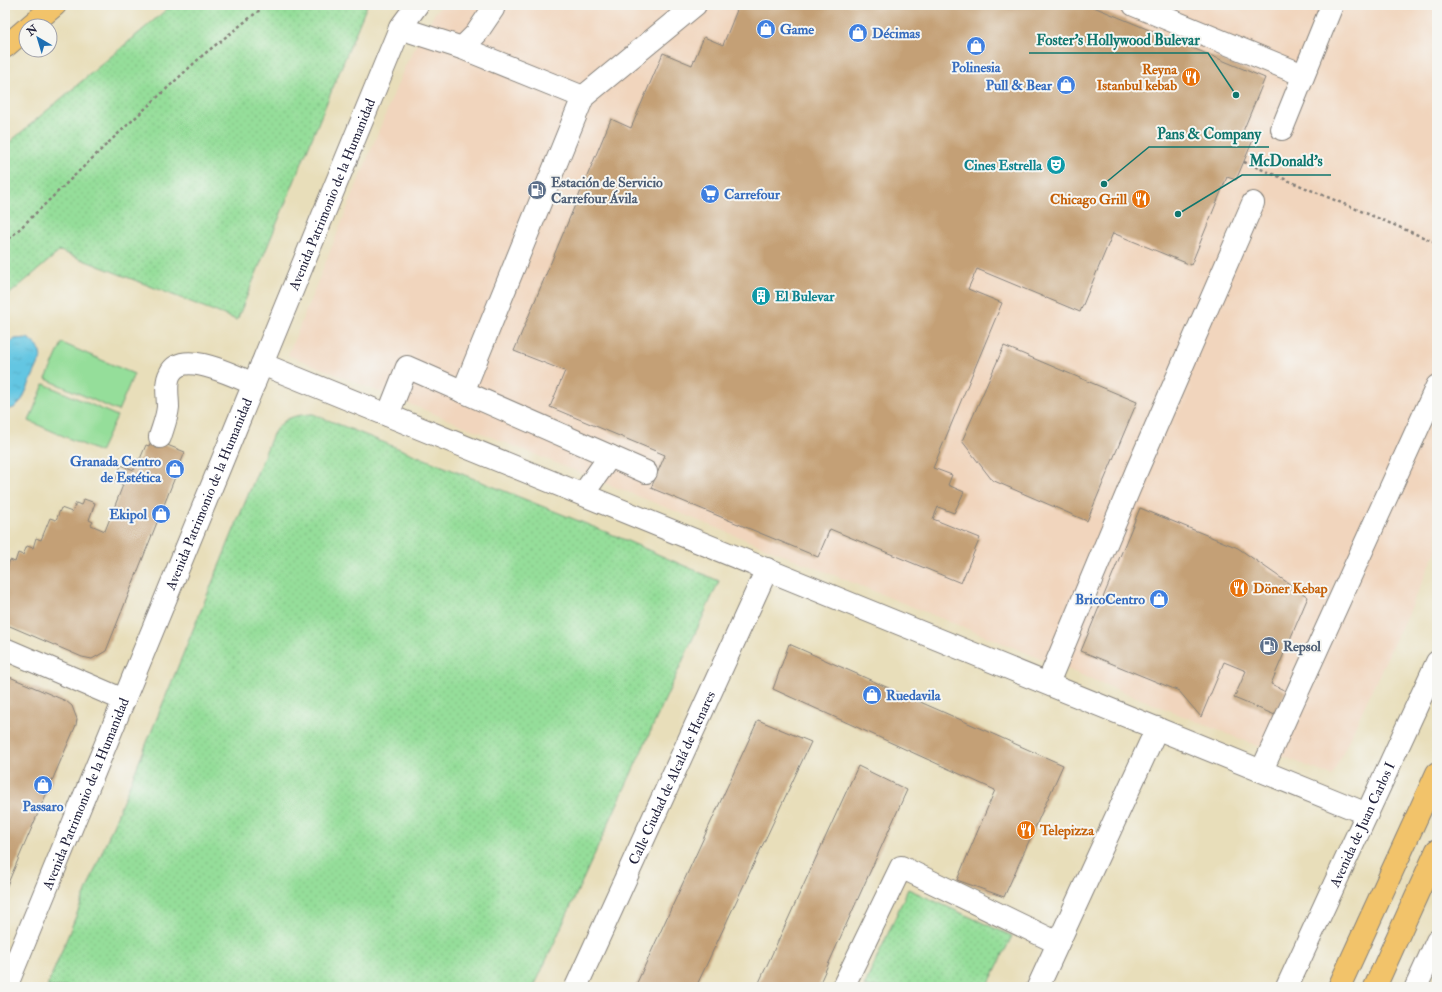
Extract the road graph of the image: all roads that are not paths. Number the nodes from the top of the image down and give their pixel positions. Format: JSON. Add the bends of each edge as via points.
{"nodes":[{"id":1,"x":55,"y":5,"type":"edge"},
{"id":2,"x":417,"y":5,"type":"edge"},
{"id":3,"x":494,"y":5,"type":"edge"},
{"id":4,"x":695,"y":5,"type":"edge"},
{"id":5,"x":1134,"y":5,"type":"edge"},
{"id":6,"x":1332,"y":5,"type":"edge"},
{"id":7,"x":40,"y":18,"type":"edge"},
{"id":8,"x":400,"y":28,"type":"junction"},
{"id":9,"x":18,"y":36,"type":"edge"},
{"id":10,"x":5,"y":47,"type":"edge"},
{"id":11,"x":462,"y":48,"type":"junction"},
{"id":12,"x":1303,"y":75,"type":"junction"},
{"id":13,"x":583,"y":97,"type":"junction"},
{"id":14,"x":1282,"y":129,"type":"dead end"},
{"id":15,"x":1253,"y":203,"type":"dead end"},
{"id":16,"x":262,"y":364,"type":"junction"},
{"id":17,"x":254,"y":384,"type":"junction"},
{"id":18,"x":1437,"y":386,"type":"edge"},
{"id":19,"x":463,"y":392,"type":"junction"},
{"id":20,"x":388,"y":415,"type":"junction"},
{"id":21,"x":160,"y":436,"type":"dead end"},
{"id":22,"x":610,"y":456,"type":"junction"},
{"id":23,"x":646,"y":472,"type":"dead end"},
{"id":24,"x":583,"y":494,"type":"junction"},
{"id":25,"x":768,"y":569,"type":"junction"},
{"id":26,"x":5,"y":649,"type":"edge"},
{"id":27,"x":1437,"y":662,"type":"edge"},
{"id":28,"x":1048,"y":683,"type":"junction"},
{"id":29,"x":124,"y":700,"type":"junction"},
{"id":30,"x":1157,"y":728,"type":"junction"},
{"id":31,"x":1262,"y":770,"type":"junction"},
{"id":32,"x":1437,"y":772,"type":"edge"},
{"id":33,"x":1367,"y":814,"type":"junction"},
{"id":34,"x":1437,"y":850,"type":"edge"},
{"id":35,"x":1058,"y":943,"type":"junction"},
{"id":36,"x":1436,"y":948,"type":"edge"},
{"id":37,"x":6,"y":987,"type":"edge"},
{"id":38,"x":576,"y":987,"type":"edge"},
{"id":39,"x":843,"y":987,"type":"edge"},
{"id":40,"x":1038,"y":987,"type":"edge"},
{"id":41,"x":1287,"y":987,"type":"edge"},
{"id":42,"x":1339,"y":987,"type":"edge"},
{"id":43,"x":1375,"y":987,"type":"edge"},
{"id":44,"x":1416,"y":987,"type":"edge"}],
"edges":[{"from":1,"to":7,"type":"highway"},
{"from":2,"to":8,"type":"street","name":"Avenida Patrimonio de la Humanidad"},
{"from":3,"to":11,"type":"street","via":[[476,34]]},
{"from":4,"to":13,"type":"street"},
{"from":5,"to":12,"type":"street"},
{"from":6,"to":12,"type":"street"},
{"from":8,"to":11,"type":"street"},
{"from":8,"to":16,"type":"street","name":"Avenida Patrimonio de la Humanidad"},
{"from":9,"to":10,"type":"highway"},
{"from":11,"to":13,"type":"street"},
{"from":12,"to":14,"type":"street"},
{"from":13,"to":19,"type":"street"},
{"from":15,"to":28,"type":"street"},
{"from":16,"to":17,"type":"street","name":"Avenida Patrimonio de la Humanidad"},
{"from":16,"to":20,"type":"street"},
{"from":17,"to":21,"type":"street","via":[[216,368],[190,363],[181,364],[170,373],[167,417]]},
{"from":17,"to":29,"type":"street","name":"Avenida Patrimonio de la Humanidad"},
{"from":18,"to":31,"type":"street"},
{"from":19,"to":20,"type":"street","via":[[407,367]]},
{"from":19,"to":22,"type":"street"},
{"from":20,"to":24,"type":"street"},
{"from":22,"to":23,"type":"street"},
{"from":22,"to":24,"type":"street"},
{"from":24,"to":25,"type":"street"},
{"from":25,"to":28,"type":"street"},
{"from":25,"to":38,"type":"street","name":"Calle Ciudad de Alcalá de Henares"},
{"from":26,"to":29,"type":"street"},
{"from":27,"to":33,"type":"street","name":"Avenida de Juan Carlos I"},
{"from":28,"to":30,"type":"street"},
{"from":29,"to":37,"type":"street","name":"Avenida Patrimonio de la Humanidad"},
{"from":30,"to":31,"type":"street"},
{"from":30,"to":35,"type":"street"},
{"from":31,"to":33,"type":"street"},
{"from":32,"to":42,"type":"highway"},
{"from":33,"to":41,"type":"street","name":"Avenida de Juan Carlos I"},
{"from":34,"to":43,"type":"highway"},
{"from":35,"to":39,"type":"street","via":[[901,868]]},
{"from":35,"to":40,"type":"street"},
{"from":36,"to":44,"type":"street"}]}
